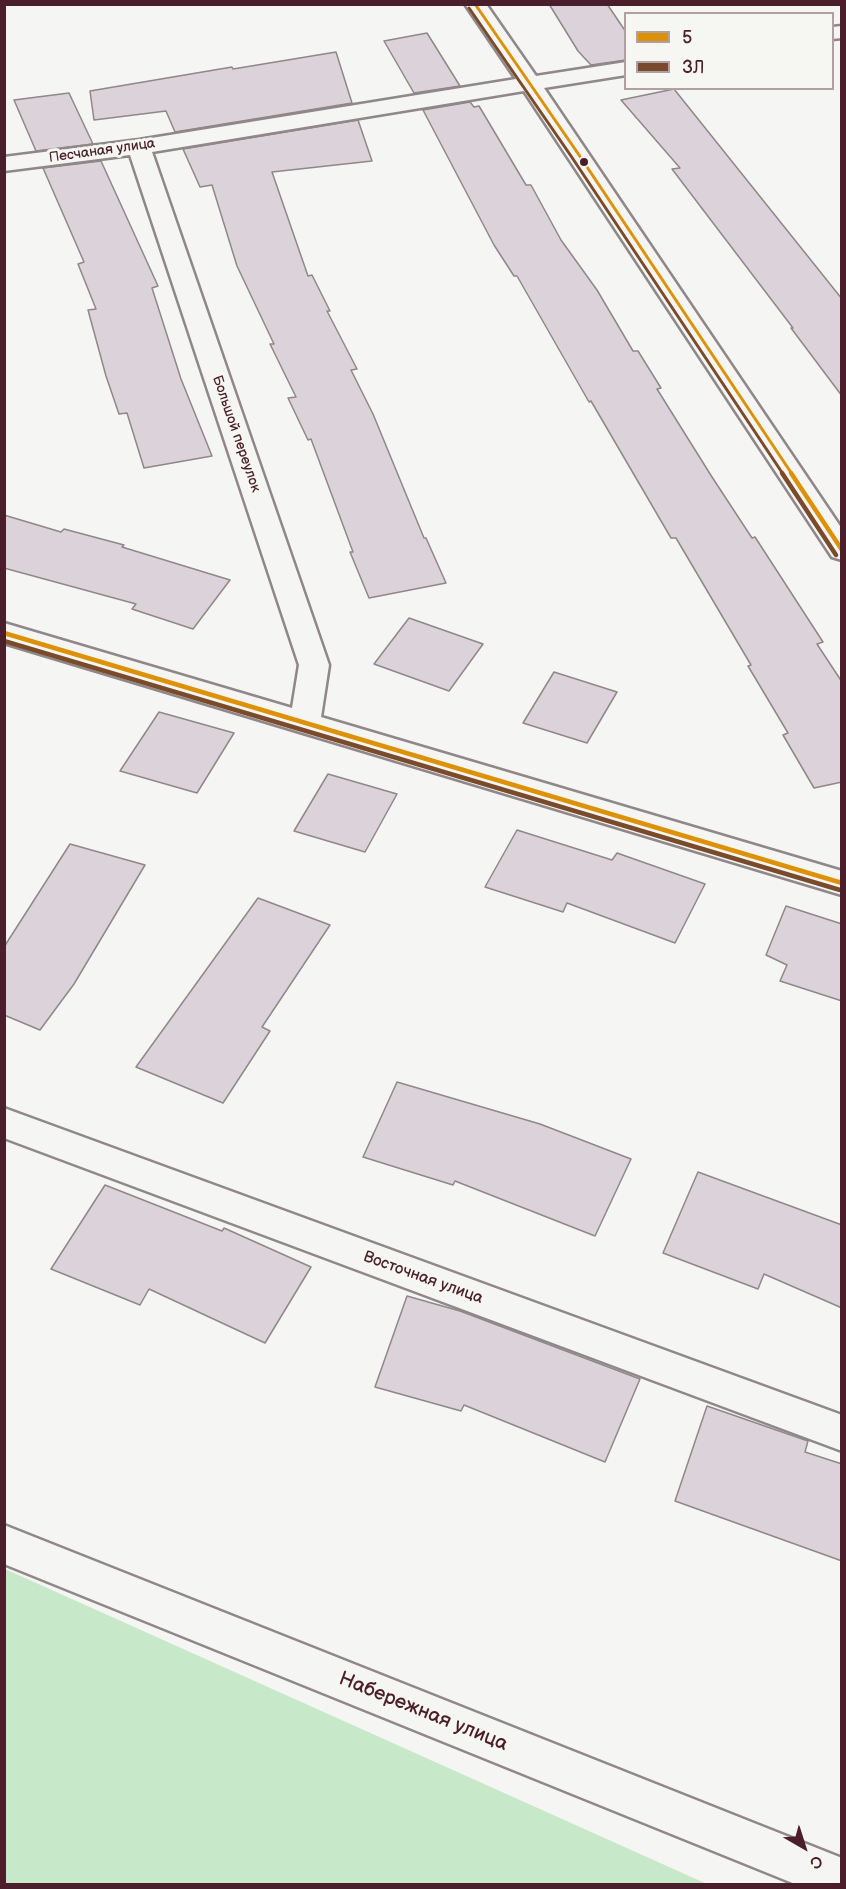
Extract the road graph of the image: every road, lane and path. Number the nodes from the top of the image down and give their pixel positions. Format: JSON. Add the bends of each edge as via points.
{"nodes":[{"id":1,"x":475,"y":4,"type":"edge"},
{"id":2,"x":624,"y":68,"type":"edge"},
{"id":3,"x":531,"y":83,"type":"junction"},
{"id":4,"x":139,"y":147,"type":"junction"},
{"id":5,"x":4,"y":164,"type":"edge"},
{"id":6,"x":842,"y":551,"type":"edge"},
{"id":7,"x":4,"y":633,"type":"edge"},
{"id":8,"x":305,"y":723,"type":"junction"},
{"id":9,"x":842,"y":883,"type":"edge"},
{"id":10,"x":4,"y":1123,"type":"edge"},
{"id":11,"x":842,"y":1433,"type":"edge"},
{"id":12,"x":4,"y":1544,"type":"edge"},
{"id":13,"x":842,"y":1881,"type":"edge"}],
"edges":[{"from":1,"to":3,"type":"street"},
{"from":2,"to":3,"type":"street","name":"Песчаная улица"},
{"from":3,"to":4,"type":"street","name":"Песчаная улица"},
{"from":3,"to":6,"type":"street"},
{"from":4,"to":5,"type":"street","name":"Песчаная улица"},
{"from":4,"to":8,"type":"street","name":"Большой переулок","via":[[314,665]]},
{"from":7,"to":8,"type":"street"},
{"from":8,"to":9,"type":"street"},
{"from":10,"to":11,"type":"street","name":"Восточная улица"},
{"from":12,"to":13,"type":"street","name":"Набережная улица"}]}
